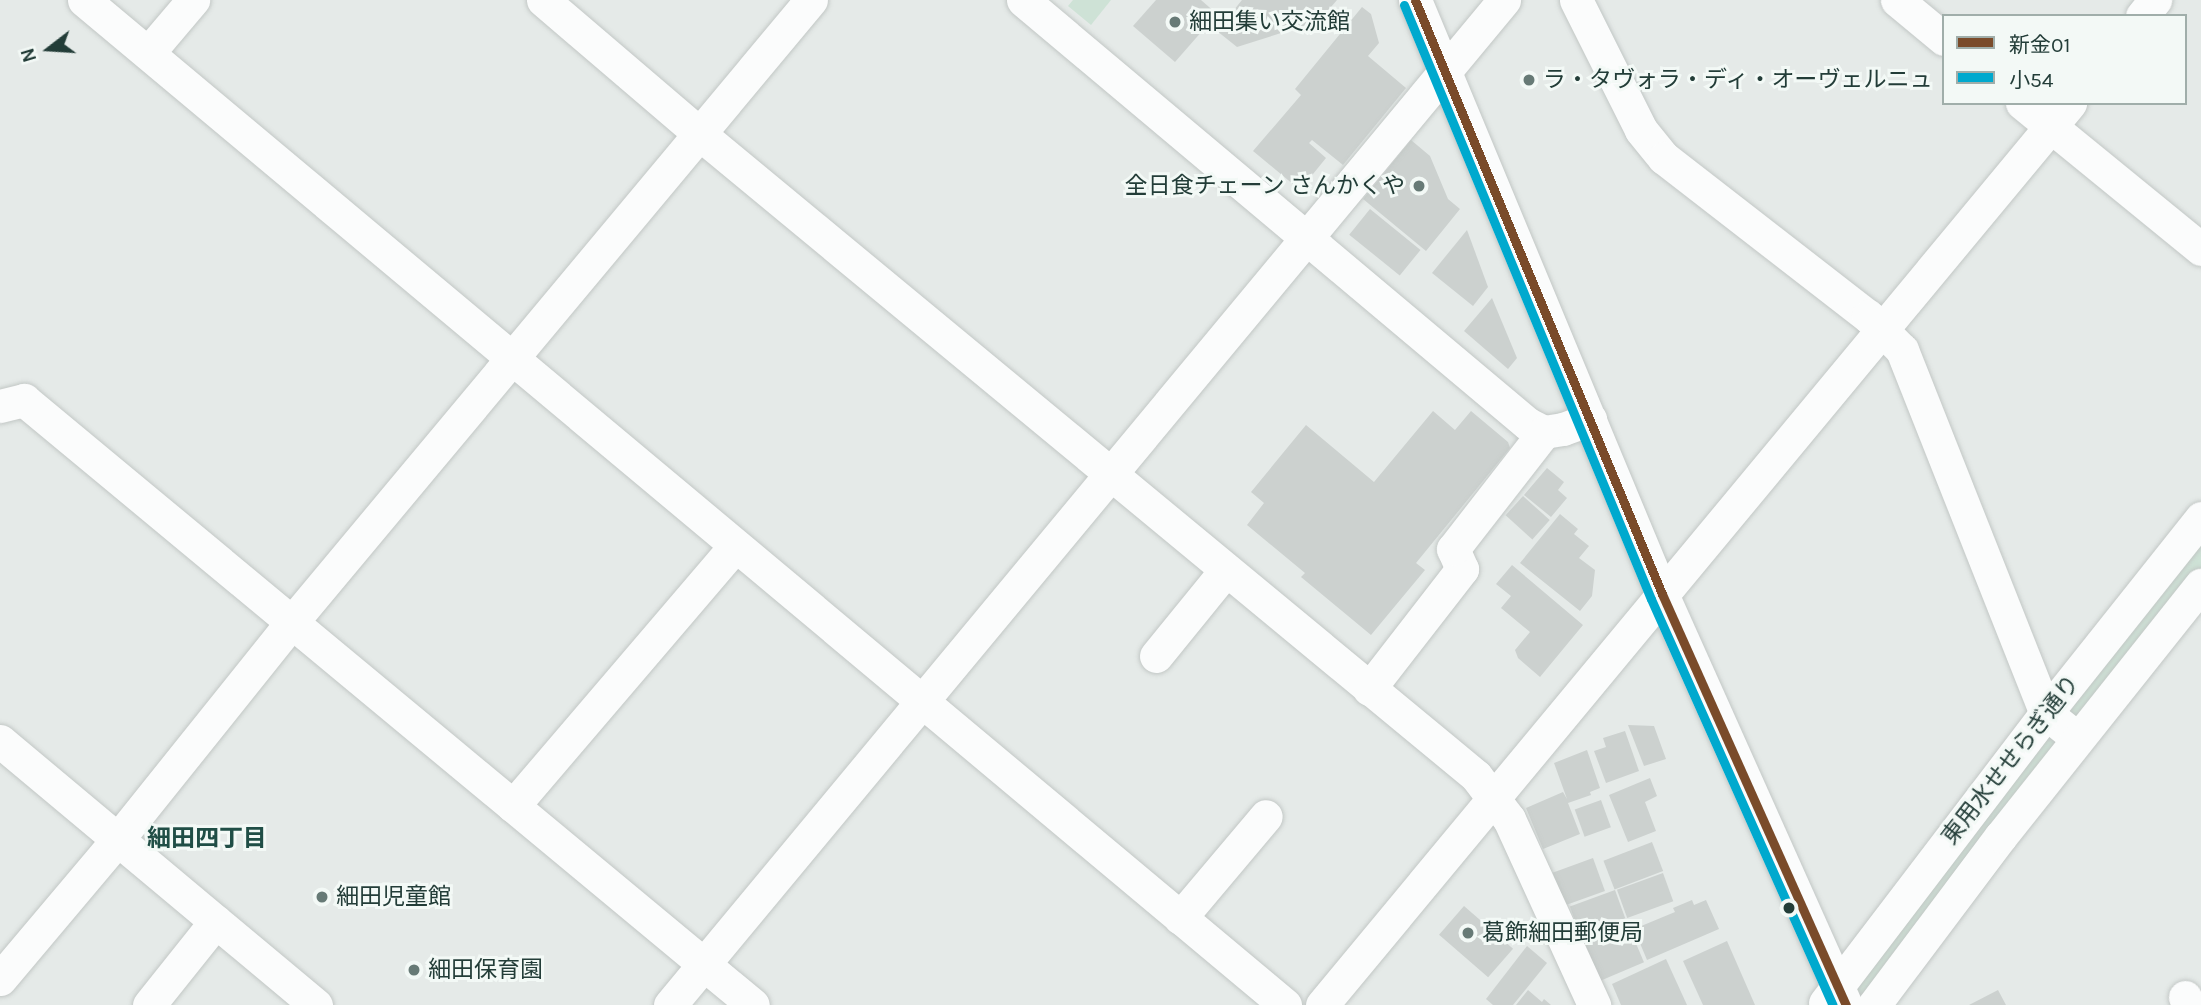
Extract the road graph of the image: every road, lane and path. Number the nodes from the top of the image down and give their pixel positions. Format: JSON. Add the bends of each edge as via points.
{"nodes":[{"id":1,"x":84,"y":0,"type":"edge"},
{"id":2,"x":193,"y":0,"type":"edge"},
{"id":3,"x":543,"y":0,"type":"edge"},
{"id":4,"x":811,"y":0,"type":"edge"},
{"id":5,"x":1023,"y":0,"type":"edge"},
{"id":6,"x":1415,"y":0,"type":"edge"},
{"id":7,"x":1504,"y":0,"type":"edge"},
{"id":8,"x":1576,"y":0,"type":"edge"},
{"id":9,"x":1897,"y":0,"type":"edge"},
{"id":10,"x":2155,"y":0,"type":"edge"},
{"id":11,"x":2144,"y":14,"type":"edge"},
{"id":12,"x":1942,"y":36,"type":"edge"},
{"id":13,"x":148,"y":53,"type":"junction"},
{"id":14,"x":1446,"y":69,"type":"junction"},
{"id":15,"x":2028,"y":105,"type":"edge"},
{"id":16,"x":2060,"y":115,"type":"edge"},
{"id":17,"x":701,"y":135,"type":"junction"},
{"id":18,"x":1305,"y":237,"type":"junction"},
{"id":19,"x":2201,"y":249,"type":"edge"},
{"id":20,"x":1882,"y":329,"type":"junction"},
{"id":21,"x":513,"y":357,"type":"junction"},
{"id":22,"x":0,"y":407,"type":"edge"},
{"id":23,"x":1590,"y":419,"type":"junction"},
{"id":24,"x":1544,"y":432,"type":"junction"},
{"id":25,"x":1109,"y":473,"type":"junction"},
{"id":26,"x":2201,"y":518,"type":"edge"},
{"id":27,"x":735,"y":546,"type":"junction"},
{"id":28,"x":1226,"y":570,"type":"junction"},
{"id":29,"x":1662,"y":594,"type":"junction"},
{"id":30,"x":2195,"y":606,"type":"edge"},
{"id":31,"x":292,"y":622,"type":"junction"},
{"id":32,"x":1156,"y":656,"type":"dead end"},
{"id":33,"x":1369,"y":689,"type":"junction"},
{"id":34,"x":920,"y":702,"type":"junction"},
{"id":35,"x":2046,"y":713,"type":"junction"},
{"id":36,"x":2077,"y":738,"type":"junction"},
{"id":37,"x":0,"y":741,"type":"edge"},
{"id":38,"x":1493,"y":797,"type":"junction"},
{"id":39,"x":513,"y":806,"type":"junction"},
{"id":40,"x":1266,"y":816,"type":"dead end"},
{"id":41,"x":118,"y":839,"type":"junction"},
{"id":42,"x":1180,"y":918,"type":"junction"},
{"id":43,"x":216,"y":921,"type":"junction"},
{"id":44,"x":705,"y":964,"type":"junction"},
{"id":45,"x":0,"y":979,"type":"edge"},
{"id":46,"x":1836,"y":999,"type":"edge"},
{"id":47,"x":149,"y":1005,"type":"edge"},
{"id":48,"x":316,"y":1005,"type":"edge"},
{"id":49,"x":670,"y":1005,"type":"edge"},
{"id":50,"x":753,"y":1005,"type":"edge"},
{"id":51,"x":1285,"y":1005,"type":"edge"},
{"id":52,"x":1322,"y":1005,"type":"edge"},
{"id":53,"x":1594,"y":1005,"type":"edge"},
{"id":54,"x":1874,"y":1005,"type":"edge"}],
"edges":[{"from":1,"to":13,"type":"street"},
{"from":2,"to":13,"type":"street"},
{"from":3,"to":17,"type":"street"},
{"from":4,"to":17,"type":"street"},
{"from":5,"to":18,"type":"street"},
{"from":6,"to":14,"type":"street"},
{"from":7,"to":14,"type":"street"},
{"from":8,"to":20,"type":"street","via":[[1641,130],[1664,158]]},
{"from":9,"to":12,"type":"street"},
{"from":10,"to":11,"type":"street"},
{"from":13,"to":21,"type":"street"},
{"from":14,"to":18,"type":"street"},
{"from":14,"to":23,"type":"street"},
{"from":15,"to":16,"type":"street"},
{"from":16,"to":19,"type":"street"},
{"from":16,"to":20,"type":"street"},
{"from":17,"to":21,"type":"street"},
{"from":17,"to":25,"type":"street"},
{"from":18,"to":24,"type":"street","via":[[1528,424]]},
{"from":18,"to":25,"type":"street"},
{"from":20,"to":29,"type":"street"},
{"from":20,"to":35,"type":"street","via":[[1902,349]]},
{"from":21,"to":27,"type":"street"},
{"from":21,"to":31,"type":"street"},
{"from":22,"to":31,"type":"street","via":[[24,400]]},
{"from":23,"to":24,"type":"street"},
{"from":23,"to":29,"type":"street"},
{"from":24,"to":33,"type":"street","via":[[1452,549],[1462,569]]},
{"from":25,"to":28,"type":"street"},
{"from":25,"to":34,"type":"street"},
{"from":26,"to":35,"type":"street","name":"東用水せせらぎ通り"},
{"from":27,"to":34,"type":"street"},
{"from":27,"to":39,"type":"street"},
{"from":28,"to":32,"type":"street"},
{"from":28,"to":33,"type":"street"},
{"from":29,"to":38,"type":"street"},
{"from":29,"to":46,"type":"street"},
{"from":30,"to":36,"type":"street"},
{"from":31,"to":39,"type":"street"},
{"from":31,"to":41,"type":"street"},
{"from":33,"to":38,"type":"street","via":[[1476,776]]},
{"from":34,"to":42,"type":"street"},
{"from":34,"to":44,"type":"street"},
{"from":35,"to":36,"type":"street"},
{"from":35,"to":46,"type":"street","name":"東用水せせらぎ通り"},
{"from":36,"to":54,"type":"street"},
{"from":37,"to":41,"type":"street"},
{"from":38,"to":52,"type":"street"},
{"from":38,"to":53,"type":"street","via":[[1509,819]]},
{"from":39,"to":44,"type":"street"},
{"from":40,"to":42,"type":"street"},
{"from":41,"to":43,"type":"street"},
{"from":41,"to":45,"type":"street"},
{"from":42,"to":51,"type":"street"},
{"from":43,"to":47,"type":"street"},
{"from":43,"to":48,"type":"street"},
{"from":44,"to":49,"type":"street"},
{"from":44,"to":50,"type":"street"}]}
